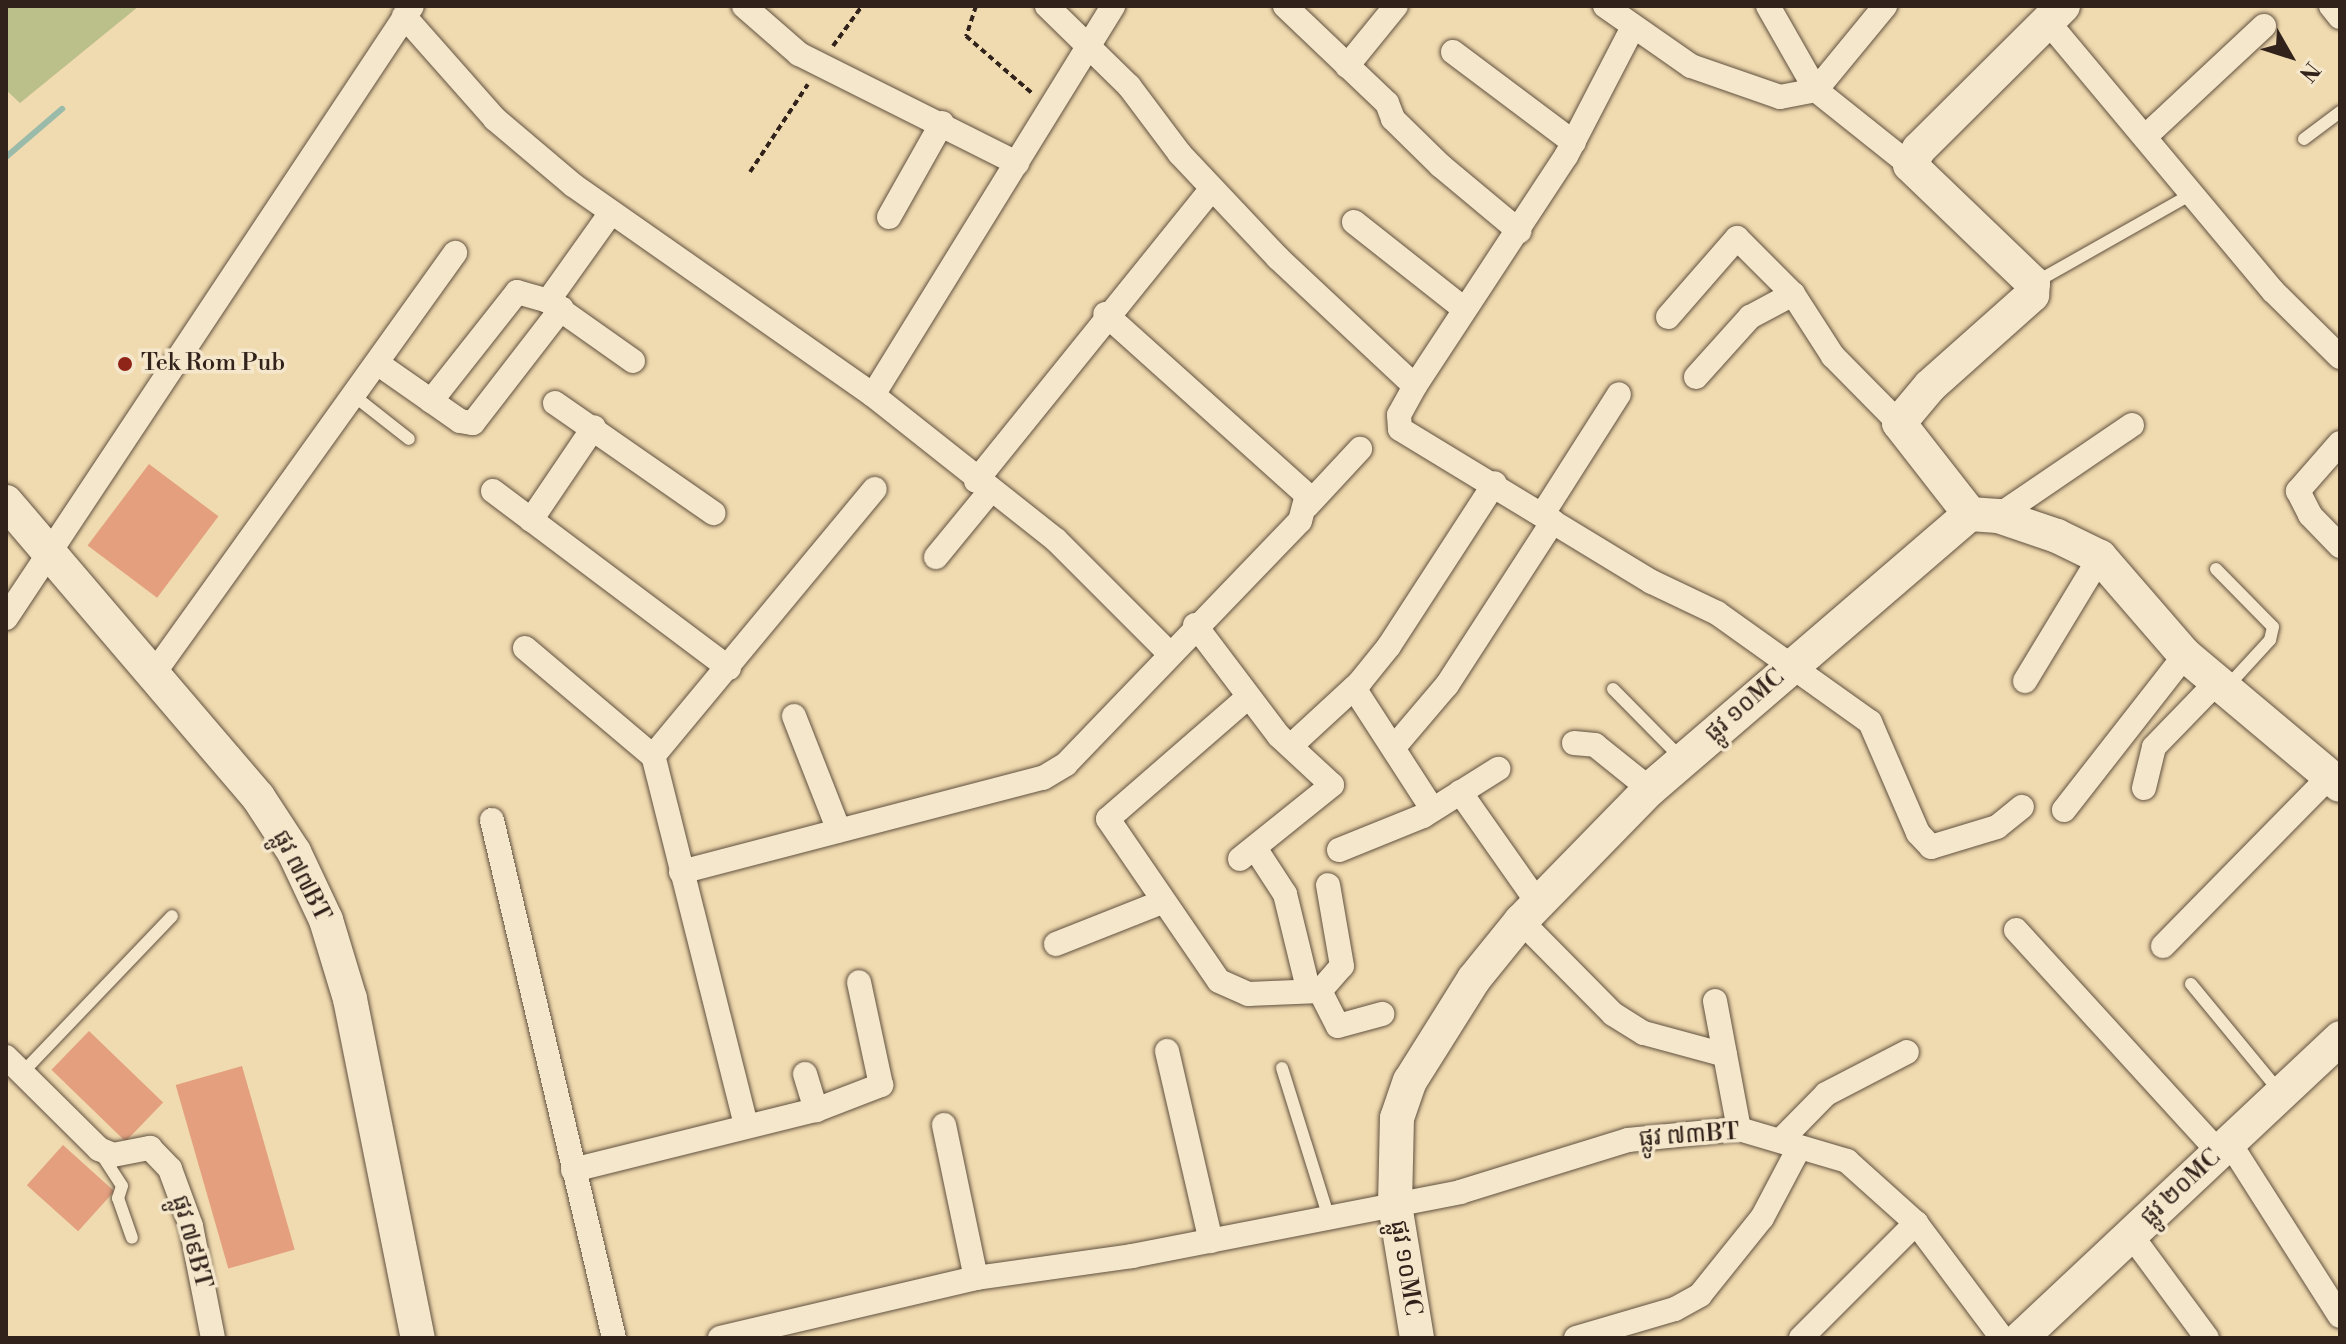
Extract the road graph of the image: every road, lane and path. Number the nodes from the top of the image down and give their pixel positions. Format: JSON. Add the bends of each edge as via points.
{"nodes":[{"id":1,"x":862,"y":6,"type":"edge"},
{"id":2,"x":976,"y":6,"type":"edge"},
{"id":3,"x":1047,"y":6,"type":"edge"},
{"id":4,"x":1113,"y":6,"type":"edge"},
{"id":5,"x":1285,"y":6,"type":"edge"},
{"id":6,"x":1396,"y":6,"type":"edge"},
{"id":7,"x":1605,"y":6,"type":"edge"},
{"id":8,"x":1768,"y":6,"type":"edge"},
{"id":9,"x":1885,"y":6,"type":"edge"},
{"id":10,"x":2331,"y":6,"type":"edge"},
{"id":11,"x":748,"y":7,"type":"edge"},
{"id":12,"x":408,"y":11,"type":"edge"},
{"id":13,"x":2056,"y":14,"type":"edge"},
{"id":14,"x":2340,"y":17,"type":"edge"},
{"id":15,"x":2264,"y":26,"type":"dead end"},
{"id":16,"x":1633,"y":27,"type":"junction"},
{"id":17,"x":1089,"y":45,"type":"junction"},
{"id":18,"x":1453,"y":52,"type":"dead end"},
{"id":19,"x":821,"y":64,"type":"junction"},
{"id":20,"x":1347,"y":66,"type":"junction"},
{"id":21,"x":1816,"y":90,"type":"junction"},
{"id":22,"x":1050,"y":109,"type":"junction"},
{"id":23,"x":2340,"y":112,"type":"edge"},
{"id":24,"x":942,"y":123,"type":"junction"},
{"id":25,"x":2147,"y":135,"type":"junction"},
{"id":26,"x":2304,"y":139,"type":"dead end"},
{"id":27,"x":1574,"y":143,"type":"junction"},
{"id":28,"x":1017,"y":163,"type":"junction"},
{"id":29,"x":1910,"y":165,"type":"junction"},
{"id":30,"x":750,"y":172,"type":"dead end"},
{"id":31,"x":1212,"y":189,"type":"junction"},
{"id":32,"x":2193,"y":193,"type":"junction"},
{"id":33,"x":610,"y":214,"type":"junction"},
{"id":34,"x":889,"y":217,"type":"dead end"},
{"id":35,"x":1354,"y":222,"type":"dead end"},
{"id":36,"x":1519,"y":231,"type":"junction"},
{"id":37,"x":455,"y":253,"type":"dead end"},
{"id":38,"x":2033,"y":283,"type":"junction"},
{"id":39,"x":1793,"y":294,"type":"junction"},
{"id":40,"x":555,"y":304,"type":"junction"},
{"id":41,"x":1463,"y":308,"type":"junction"},
{"id":42,"x":1105,"y":314,"type":"junction"},
{"id":43,"x":1668,"y":317,"type":"dead end"},
{"id":44,"x":2340,"y":357,"type":"edge"},
{"id":45,"x":633,"y":361,"type":"dead end"},
{"id":46,"x":377,"y":363,"type":"junction"},
{"id":47,"x":1696,"y":377,"type":"dead end"},
{"id":48,"x":1415,"y":386,"type":"junction"},
{"id":49,"x":1619,"y":394,"type":"dead end"},
{"id":50,"x":353,"y":395,"type":"junction"},
{"id":51,"x":873,"y":395,"type":"junction"},
{"id":52,"x":431,"y":401,"type":"junction"},
{"id":53,"x":555,"y":403,"type":"dead end"},
{"id":54,"x":1899,"y":423,"type":"junction"},
{"id":55,"x":2132,"y":425,"type":"dead end"},
{"id":56,"x":594,"y":427,"type":"junction"},
{"id":57,"x":409,"y":439,"type":"dead end"},
{"id":58,"x":2340,"y":443,"type":"edge"},
{"id":59,"x":1360,"y":449,"type":"dead end"},
{"id":60,"x":1495,"y":483,"type":"junction"},
{"id":61,"x":983,"y":485,"type":"junction"},
{"id":62,"x":875,"y":489,"type":"dead end"},
{"id":63,"x":493,"y":491,"type":"dead end"},
{"id":64,"x":6,"y":502,"type":"edge"},
{"id":65,"x":1307,"y":506,"type":"junction"},
{"id":66,"x":713,"y":513,"type":"dead end"},
{"id":67,"x":1984,"y":515,"type":"junction"},
{"id":68,"x":1547,"y":518,"type":"junction"},
{"id":69,"x":531,"y":520,"type":"junction"},
{"id":70,"x":2340,"y":546,"type":"edge"},
{"id":71,"x":51,"y":554,"type":"junction"},
{"id":72,"x":936,"y":557,"type":"dead end"},
{"id":73,"x":2100,"y":557,"type":"junction"},
{"id":74,"x":2216,"y":569,"type":"dead end"},
{"id":75,"x":6,"y":618,"type":"edge"},
{"id":76,"x":1195,"y":625,"type":"junction"},
{"id":77,"x":525,"y":648,"type":"dead end"},
{"id":78,"x":1168,"y":652,"type":"junction"},
{"id":79,"x":2185,"y":655,"type":"junction"},
{"id":80,"x":1792,"y":665,"type":"junction"},
{"id":81,"x":729,"y":668,"type":"junction"},
{"id":82,"x":154,"y":673,"type":"junction"},
{"id":83,"x":2025,"y":681,"type":"dead end"},
{"id":84,"x":2220,"y":687,"type":"junction"},
{"id":85,"x":1354,"y":688,"type":"junction"},
{"id":86,"x":1613,"y":689,"type":"dead end"},
{"id":87,"x":1247,"y":698,"type":"junction"},
{"id":88,"x":794,"y":716,"type":"dead end"},
{"id":89,"x":1294,"y":743,"type":"junction"},
{"id":90,"x":1574,"y":743,"type":"dead end"},
{"id":91,"x":1395,"y":746,"type":"junction"},
{"id":92,"x":653,"y":756,"type":"junction"},
{"id":93,"x":1683,"y":760,"type":"junction"},
{"id":94,"x":1498,"y":769,"type":"dead end"},
{"id":95,"x":2335,"y":781,"type":"edge"},
{"id":96,"x":2144,"y":788,"type":"dead end"},
{"id":97,"x":1650,"y":789,"type":"junction"},
{"id":98,"x":1460,"y":792,"type":"junction"},
{"id":99,"x":1431,"y":807,"type":"junction"},
{"id":100,"x":2022,"y":807,"type":"dead end"},
{"id":101,"x":2064,"y":810,"type":"dead end"},
{"id":102,"x":492,"y":820,"type":"dead end"},
{"id":103,"x":839,"y":831,"type":"junction"},
{"id":104,"x":1339,"y":850,"type":"dead end"},
{"id":105,"x":681,"y":872,"type":"junction"},
{"id":106,"x":1328,"y":885,"type":"dead end"},
{"id":107,"x":1162,"y":902,"type":"junction"},
{"id":108,"x":1530,"y":912,"type":"junction"},
{"id":109,"x":172,"y":916,"type":"dead end"},
{"id":110,"x":2016,"y":930,"type":"dead end"},
{"id":111,"x":1056,"y":944,"type":"dead end"},
{"id":112,"x":2163,"y":946,"type":"dead end"},
{"id":113,"x":859,"y":982,"type":"dead end"},
{"id":114,"x":2191,"y":984,"type":"dead end"},
{"id":115,"x":1314,"y":989,"type":"junction"},
{"id":116,"x":1715,"y":1001,"type":"dead end"},
{"id":117,"x":1382,"y":1014,"type":"dead end"},
{"id":118,"x":2340,"y":1038,"type":"edge"},
{"id":119,"x":1167,"y":1051,"type":"dead end"},
{"id":120,"x":1907,"y":1052,"type":"dead end"},
{"id":121,"x":1725,"y":1055,"type":"junction"},
{"id":122,"x":14,"y":1065,"type":"edge"},
{"id":123,"x":1282,"y":1068,"type":"dead end"},
{"id":124,"x":805,"y":1074,"type":"dead end"},
{"id":125,"x":2280,"y":1092,"type":"junction"},
{"id":126,"x":816,"y":1110,"type":"junction"},
{"id":127,"x":746,"y":1125,"type":"junction"},
{"id":128,"x":944,"y":1125,"type":"dead end"},
{"id":129,"x":1739,"y":1129,"type":"junction"},
{"id":130,"x":1790,"y":1144,"type":"junction"},
{"id":131,"x":2224,"y":1147,"type":"junction"},
{"id":132,"x":99,"y":1149,"type":"junction"},
{"id":133,"x":573,"y":1170,"type":"junction"},
{"id":134,"x":1395,"y":1205,"type":"junction"},
{"id":135,"x":1329,"y":1218,"type":"junction"},
{"id":136,"x":1916,"y":1223,"type":"junction"},
{"id":137,"x":2131,"y":1235,"type":"junction"},
{"id":138,"x":132,"y":1238,"type":"dead end"},
{"id":139,"x":1211,"y":1241,"type":"junction"},
{"id":140,"x":976,"y":1278,"type":"junction"},
{"id":141,"x":2340,"y":1316,"type":"edge"},
{"id":142,"x":213,"y":1338,"type":"edge"},
{"id":143,"x":418,"y":1338,"type":"edge"},
{"id":144,"x":614,"y":1338,"type":"edge"},
{"id":145,"x":720,"y":1338,"type":"edge"},
{"id":146,"x":1417,"y":1338,"type":"edge"},
{"id":147,"x":1576,"y":1338,"type":"edge"},
{"id":148,"x":1801,"y":1338,"type":"edge"},
{"id":149,"x":2002,"y":1338,"type":"edge"},
{"id":150,"x":2021,"y":1338,"type":"edge"},
{"id":151,"x":2207,"y":1338,"type":"edge"}],
"edges":[{"from":1,"to":19,"type":"path"},
{"from":2,"to":22,"type":"path","via":[[966,36]]},
{"from":3,"to":17,"type":"street"},
{"from":4,"to":17,"type":"street"},
{"from":5,"to":20,"type":"street"},
{"from":6,"to":20,"type":"street"},
{"from":7,"to":16,"type":"street"},
{"from":8,"to":21,"type":"street"},
{"from":9,"to":21,"type":"street"},
{"from":10,"to":14,"type":"street"},
{"from":11,"to":19,"type":"street","via":[[799,54]]},
{"from":12,"to":33,"type":"street","via":[[495,119]]},
{"from":12,"to":71,"type":"street"},
{"from":13,"to":25,"type":"street"},
{"from":13,"to":29,"type":"street","via":[[1919,149]]},
{"from":15,"to":25,"type":"street"},
{"from":16,"to":21,"type":"street","via":[[1722,81],[1780,97]]},
{"from":16,"to":27,"type":"street"},
{"from":17,"to":22,"type":"street"},
{"from":17,"to":31,"type":"street"},
{"from":18,"to":27,"type":"street"},
{"from":19,"to":24,"type":"street"},
{"from":19,"to":30,"type":"path"},
{"from":20,"to":36,"type":"street","via":[[1441,166]]},
{"from":21,"to":29,"type":"street"},
{"from":22,"to":28,"type":"street"},
{"from":23,"to":26,"type":"lane"},
{"from":24,"to":28,"type":"street"},
{"from":24,"to":34,"type":"street"},
{"from":25,"to":32,"type":"street"},
{"from":27,"to":36,"type":"street"},
{"from":28,"to":51,"type":"street"},
{"from":29,"to":38,"type":"street"},
{"from":31,"to":42,"type":"street"},
{"from":31,"to":48,"type":"street","via":[[1386,365]]},
{"from":32,"to":38,"type":"lane"},
{"from":32,"to":44,"type":"street","via":[[2273,291]]},
{"from":33,"to":40,"type":"street"},
{"from":33,"to":51,"type":"street"},
{"from":35,"to":41,"type":"street"},
{"from":36,"to":41,"type":"street"},
{"from":37,"to":46,"type":"street"},
{"from":38,"to":54,"type":"street","via":[[2032,295],[1930,386]]},
{"from":39,"to":43,"type":"street","via":[[1737,238]]},
{"from":39,"to":47,"type":"street","via":[[1750,317]]},
{"from":39,"to":54,"type":"street","via":[[1833,356]]},
{"from":40,"to":45,"type":"street"},
{"from":40,"to":52,"type":"street","via":[[517,292]]},
{"from":40,"to":52,"type":"street","via":[[473,423]]},
{"from":41,"to":48,"type":"street"},
{"from":42,"to":61,"type":"street"},
{"from":42,"to":65,"type":"street","via":[[1295,483],[1307,495]]},
{"from":46,"to":50,"type":"street"},
{"from":46,"to":52,"type":"street"},
{"from":48,"to":60,"type":"street","via":[[1399,415],[1400,429]]},
{"from":49,"to":68,"type":"street"},
{"from":50,"to":57,"type":"lane"},
{"from":50,"to":82,"type":"street"},
{"from":51,"to":61,"type":"street"},
{"from":53,"to":56,"type":"street"},
{"from":54,"to":67,"type":"street"},
{"from":55,"to":67,"type":"street"},
{"from":56,"to":66,"type":"street"},
{"from":56,"to":69,"type":"street"},
{"from":58,"to":70,"type":"street","via":[[2298,491],[2310,515]]},
{"from":59,"to":65,"type":"street"},
{"from":60,"to":68,"type":"street"},
{"from":60,"to":85,"type":"street"},
{"from":61,"to":72,"type":"street"},
{"from":61,"to":78,"type":"street","via":[[1056,540]]},
{"from":62,"to":81,"type":"street"},
{"from":63,"to":69,"type":"street"},
{"from":64,"to":71,"type":"street","name":"ផ្លូវ ៧៧BT"},
{"from":65,"to":76,"type":"street","via":[[1300,521]]},
{"from":67,"to":73,"type":"street"},
{"from":67,"to":80,"type":"street","name":"ផ្លូវ ១០MC"},
{"from":68,"to":80,"type":"street","via":[[1717,613]]},
{"from":68,"to":91,"type":"street","via":[[1447,685]]},
{"from":69,"to":81,"type":"street"},
{"from":71,"to":75,"type":"street"},
{"from":71,"to":82,"type":"street","name":"ផ្លូវ ៧៧BT"},
{"from":73,"to":79,"type":"street"},
{"from":73,"to":83,"type":"street"},
{"from":74,"to":84,"type":"lane","via":[[2273,627],[2270,640]]},
{"from":76,"to":78,"type":"street"},
{"from":76,"to":87,"type":"street"},
{"from":77,"to":92,"type":"street"},
{"from":78,"to":103,"type":"street","via":[[1066,764],[1043,778]]},
{"from":79,"to":84,"type":"street"},
{"from":79,"to":101,"type":"street"},
{"from":80,"to":93,"type":"street","name":"ផ្លូវ ១០MC"},
{"from":80,"to":100,"type":"street","via":[[1870,722],[1918,833],[1931,847],[1997,827]]},
{"from":81,"to":92,"type":"street"},
{"from":82,"to":143,"type":"street","name":"ផ្លូវ ៧៧BT","via":[[258,797],[294,852],[326,920],[350,999]]},
{"from":84,"to":95,"type":"street"},
{"from":84,"to":96,"type":"street","via":[[2154,747]]},
{"from":85,"to":89,"type":"street"},
{"from":85,"to":91,"type":"street"},
{"from":86,"to":93,"type":"lane"},
{"from":87,"to":89,"type":"street","via":[[1279,736]]},
{"from":87,"to":107,"type":"street","via":[[1108,819]]},
{"from":88,"to":103,"type":"street"},
{"from":89,"to":115,"type":"street","via":[[1332,785],[1247,854],[1285,894]]},
{"from":90,"to":97,"type":"street","via":[[1595,745]]},
{"from":91,"to":99,"type":"street"},
{"from":92,"to":105,"type":"street"},
{"from":93,"to":97,"type":"street","name":"ផ្លូវ ១០MC"},
{"from":94,"to":98,"type":"street"},
{"from":95,"to":112,"type":"street"},
{"from":97,"to":108,"type":"street","name":"ផ្លូវ ១០MC"},
{"from":98,"to":99,"type":"street"},
{"from":98,"to":108,"type":"street"},
{"from":99,"to":104,"type":"street","via":[[1369,842]]},
{"from":102,"to":133,"type":"street"},
{"from":103,"to":105,"type":"street"},
{"from":105,"to":127,"type":"street"},
{"from":106,"to":115,"type":"street","via":[[1342,966]]},
{"from":107,"to":111,"type":"street"},
{"from":107,"to":115,"type":"street","via":[[1219,981],[1236,991]]},
{"from":108,"to":121,"type":"street","via":[[1613,1014],[1644,1033]]},
{"from":108,"to":134,"type":"street","name":"ផ្លូវ ១០MC","via":[[1474,979],[1410,1081],[1397,1118]]},
{"from":109,"to":122,"type":"lane"},
{"from":110,"to":131,"type":"street"},
{"from":113,"to":126,"type":"street","via":[[881,1085]]},
{"from":114,"to":125,"type":"lane"},
{"from":115,"to":117,"type":"street","via":[[1338,1026]]},
{"from":116,"to":121,"type":"street"},
{"from":118,"to":125,"type":"street","name":"ផ្លូវ ២០MC"},
{"from":119,"to":139,"type":"street"},
{"from":120,"to":130,"type":"street","via":[[1826,1094]]},
{"from":121,"to":129,"type":"street"},
{"from":122,"to":132,"type":"street"},
{"from":123,"to":135,"type":"lane"},
{"from":124,"to":126,"type":"street"},
{"from":125,"to":131,"type":"street","name":"ផ្លូវ ២០MC"},
{"from":126,"to":127,"type":"street"},
{"from":127,"to":133,"type":"street"},
{"from":128,"to":140,"type":"street"},
{"from":129,"to":130,"type":"street","name":"ផ្លូវ ៧៣BT"},
{"from":129,"to":134,"type":"street","name":"ផ្លូវ ៧៣BT","via":[[1628,1140],[1519,1177]]},
{"from":130,"to":136,"type":"street","name":"ផ្លូវ ៧៣BT","via":[[1847,1161]]},
{"from":130,"to":147,"type":"street","via":[[1762,1218],[1700,1295],[1675,1309]]},
{"from":131,"to":137,"type":"street","name":"ផ្លូវ ២០MC"},
{"from":131,"to":141,"type":"street"},
{"from":132,"to":138,"type":"lane","via":[[122,1186],[118,1198]]},
{"from":132,"to":142,"type":"street","name":"ផ្លូវ ៧៩BT","via":[[113,1155],[150,1148],[170,1169],[191,1226]]},
{"from":133,"to":144,"type":"street"},
{"from":134,"to":135,"type":"street","name":"ផ្លូវ ៧៣BT"},
{"from":134,"to":146,"type":"street","name":"ផ្លូវ ១០MC"},
{"from":135,"to":139,"type":"street","name":"ផ្លូវ ៧៣BT"},
{"from":136,"to":148,"type":"street"},
{"from":136,"to":149,"type":"street","name":"ផ្លូវ ៧៣BT"},
{"from":137,"to":150,"type":"street","name":"ផ្លូវ ២០MC"},
{"from":137,"to":151,"type":"street"},
{"from":139,"to":140,"type":"street","name":"ផ្លូវ ៧៣BT"},
{"from":140,"to":145,"type":"street","name":"ផ្លូវ ៧៣BT"}]}
